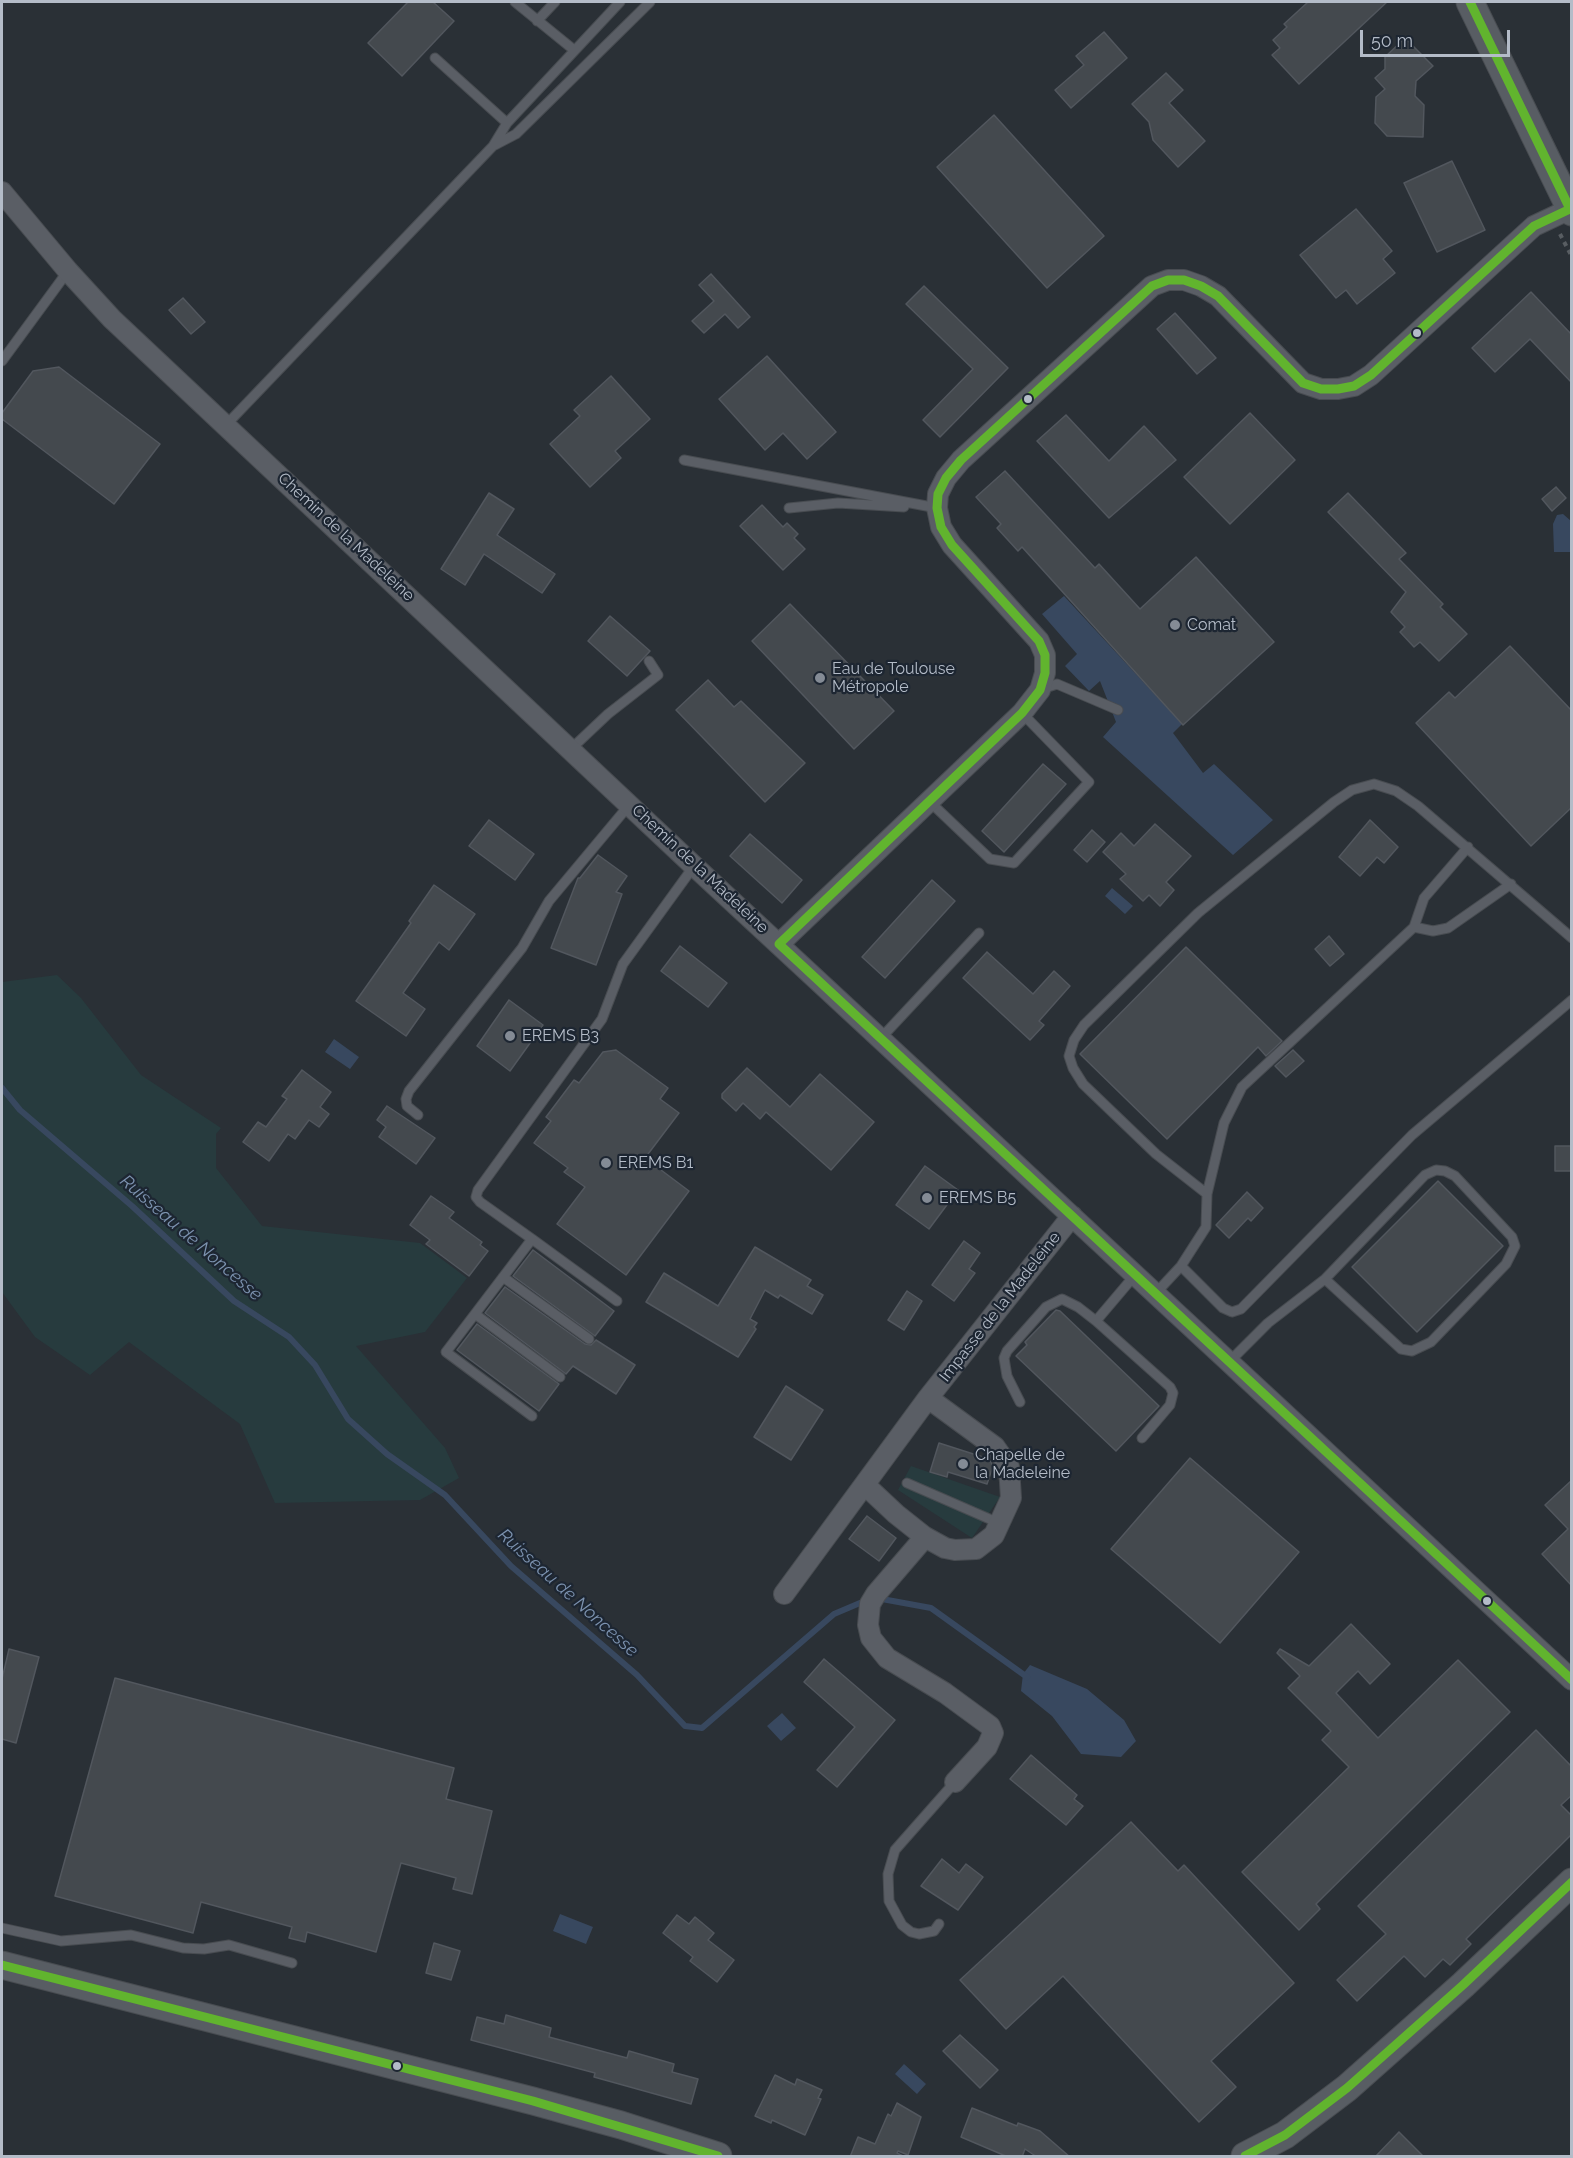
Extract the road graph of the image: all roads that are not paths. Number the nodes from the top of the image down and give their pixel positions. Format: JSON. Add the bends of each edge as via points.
{"nodes":[{"id":1,"x":514,"y":2,"type":"edge"},
{"id":2,"x":555,"y":2,"type":"edge"},
{"id":3,"x":620,"y":2,"type":"edge"},
{"id":4,"x":650,"y":2,"type":"edge"},
{"id":5,"x":1470,"y":2,"type":"edge"},
{"id":6,"x":537,"y":21,"type":"junction"},
{"id":7,"x":574,"y":50,"type":"junction"},
{"id":8,"x":435,"y":58,"type":"dead end"},
{"id":9,"x":507,"y":123,"type":"junction"},
{"id":10,"x":493,"y":146,"type":"junction"},
{"id":11,"x":2,"y":192,"type":"edge"},
{"id":12,"x":1571,"y":211,"type":"edge"},
{"id":13,"x":68,"y":271,"type":"junction"},
{"id":14,"x":2,"y":362,"type":"edge"},
{"id":15,"x":226,"y":425,"type":"junction"},
{"id":16,"x":684,"y":460,"type":"dead end"},
{"id":17,"x":789,"y":508,"type":"dead end"},
{"id":18,"x":937,"y":508,"type":"junction"},
{"id":19,"x":649,"y":661,"type":"dead end"},
{"id":20,"x":1040,"y":690,"type":"junction"},
{"id":21,"x":1118,"y":710,"type":"dead end"},
{"id":22,"x":1022,"y":713,"type":"junction"},
{"id":23,"x":572,"y":748,"type":"junction"},
{"id":24,"x":929,"y":801,"type":"junction"},
{"id":25,"x":630,"y":804,"type":"junction"},
{"id":26,"x":1468,"y":847,"type":"junction"},
{"id":27,"x":694,"y":866,"type":"junction"},
{"id":28,"x":1511,"y":884,"type":"junction"},
{"id":29,"x":1414,"y":927,"type":"junction"},
{"id":30,"x":979,"y":933,"type":"dead end"},
{"id":31,"x":1572,"y":938,"type":"edge"},
{"id":32,"x":779,"y":944,"type":"junction"},
{"id":33,"x":1572,"y":1000,"type":"edge"},
{"id":34,"x":881,"y":1038,"type":"junction"},
{"id":35,"x":418,"y":1114,"type":"dead end"},
{"id":36,"x":1207,"y":1194,"type":"junction"},
{"id":37,"x":1072,"y":1216,"type":"junction"},
{"id":38,"x":532,"y":1239,"type":"junction"},
{"id":39,"x":1181,"y":1266,"type":"junction"},
{"id":40,"x":1135,"y":1275,"type":"junction"},
{"id":41,"x":503,"y":1277,"type":"junction"},
{"id":42,"x":1325,"y":1279,"type":"junction"},
{"id":43,"x":1155,"y":1294,"type":"junction"},
{"id":44,"x":617,"y":1301,"type":"dead end"},
{"id":45,"x":475,"y":1314,"type":"junction"},
{"id":46,"x":1096,"y":1321,"type":"junction"},
{"id":47,"x":589,"y":1339,"type":"dead end"},
{"id":48,"x":1229,"y":1362,"type":"junction"},
{"id":49,"x":560,"y":1377,"type":"dead end"},
{"id":50,"x":928,"y":1398,"type":"junction"},
{"id":51,"x":1020,"y":1402,"type":"dead end"},
{"id":52,"x":532,"y":1416,"type":"dead end"},
{"id":53,"x":1142,"y":1438,"type":"dead end"},
{"id":54,"x":907,"y":1483,"type":"dead end"},
{"id":55,"x":865,"y":1485,"type":"junction"},
{"id":56,"x":1001,"y":1524,"type":"junction"},
{"id":57,"x":925,"y":1537,"type":"junction"},
{"id":58,"x":783,"y":1594,"type":"dead end"},
{"id":59,"x":1572,"y":1680,"type":"edge"},
{"id":60,"x":955,"y":1782,"type":"joint"},
{"id":61,"x":1572,"y":1882,"type":"edge"},
{"id":62,"x":939,"y":1924,"type":"dead end"},
{"id":63,"x":2,"y":1928,"type":"edge"},
{"id":64,"x":292,"y":1963,"type":"dead end"},
{"id":65,"x":2,"y":1965,"type":"edge"},
{"id":66,"x":1255,"y":2155,"type":"edge"},
{"id":67,"x":718,"y":2157,"type":"edge"}],
"edges":[{"from":1,"to":6,"type":"lane"},
{"from":2,"to":6,"type":"lane"},
{"from":3,"to":7,"type":"lane"},
{"from":4,"to":10,"type":"lane","via":[[516,134]]},
{"from":5,"to":12,"type":"street"},
{"from":6,"to":7,"type":"lane"},
{"from":7,"to":9,"type":"lane"},
{"from":8,"to":9,"type":"lane"},
{"from":9,"to":10,"type":"lane"},
{"from":10,"to":15,"type":"lane"},
{"from":11,"to":13,"type":"street","name":"Chemin de la Madeleine"},
{"from":12,"to":18,"type":"street","via":[[1534,226],[1371,375],[1354,386],[1338,389],[1303,383],[1218,296],[1202,286],[1168,280],[1152,286],[958,464],[938,494]]},
{"from":13,"to":14,"type":"lane"},
{"from":13,"to":15,"type":"street","name":"Chemin de la Madeleine","via":[[112,319]]},
{"from":15,"to":23,"type":"street","name":"Chemin de la Madeleine"},
{"from":16,"to":18,"type":"lane"},
{"from":17,"to":18,"type":"lane","via":[[838,504]]},
{"from":18,"to":20,"type":"street","via":[[941,527],[952,545],[1039,641],[1046,674]]},
{"from":19,"to":23,"type":"lane","via":[[658,675]]},
{"from":20,"to":21,"type":"lane","via":[[1057,684]]},
{"from":20,"to":22,"type":"street"},
{"from":22,"to":24,"type":"street"},
{"from":22,"to":24,"type":"lane","via":[[1089,782],[1014,863],[990,859]]},
{"from":23,"to":25,"type":"street","name":"Chemin de la Madeleine"},
{"from":24,"to":32,"type":"street"},
{"from":25,"to":27,"type":"street","name":"Chemin de la Madeleine"},
{"from":25,"to":35,"type":"lane","via":[[549,901],[522,948],[408,1091],[407,1106]]},
{"from":26,"to":28,"type":"lane"},
{"from":26,"to":29,"type":"lane","via":[[1424,898]]},
{"from":26,"to":36,"type":"lane","via":[[1396,791],[1374,784],[1352,790],[1198,913],[1084,1025],[1069,1056],[1083,1084],[1156,1154]]},
{"from":27,"to":32,"type":"street","name":"Chemin de la Madeleine"},
{"from":27,"to":38,"type":"lane","via":[[622,964],[602,1019],[478,1190],[476,1197],[480,1202]]},
{"from":28,"to":29,"type":"lane","via":[[1448,928],[1433,931]]},
{"from":28,"to":31,"type":"lane"},
{"from":29,"to":36,"type":"lane","via":[[1242,1087],[1224,1123]]},
{"from":30,"to":34,"type":"lane"},
{"from":32,"to":34,"type":"street","name":"Chemin de la Madeleine"},
{"from":33,"to":39,"type":"lane","via":[[1412,1135],[1241,1309],[1232,1312],[1223,1308]]},
{"from":34,"to":37,"type":"street","name":"Chemin de la Madeleine"},
{"from":36,"to":39,"type":"lane","via":[[1206,1227]]},
{"from":37,"to":40,"type":"street","name":"Chemin de la Madeleine"},
{"from":37,"to":50,"type":"street","name":"Impasse de la Madeleine"},
{"from":38,"to":41,"type":"lane"},
{"from":38,"to":44,"type":"lane"},
{"from":39,"to":43,"type":"lane"},
{"from":40,"to":43,"type":"street","name":"Chemin de la Madeleine"},
{"from":40,"to":46,"type":"lane"},
{"from":41,"to":45,"type":"lane"},
{"from":41,"to":47,"type":"lane"},
{"from":42,"to":42,"type":"lane","via":[[1425,1175],[1436,1170],[1455,1176],[1512,1237],[1515,1246],[1506,1264],[1431,1342],[1412,1350],[1401,1349]]},
{"from":42,"to":48,"type":"lane","via":[[1268,1323]]},
{"from":43,"to":48,"type":"street","name":"Chemin de la Madeleine"},
{"from":45,"to":49,"type":"lane"},
{"from":45,"to":52,"type":"lane","via":[[446,1352]]},
{"from":46,"to":51,"type":"lane","via":[[1062,1299],[1046,1306],[1004,1358],[1007,1376]]},
{"from":46,"to":53,"type":"lane","via":[[1173,1393],[1170,1405]]},
{"from":48,"to":59,"type":"street","name":"Chemin de la Madeleine"},
{"from":50,"to":55,"type":"street","name":"Impasse de la Madeleine"},
{"from":50,"to":56,"type":"street","name":"Impasse de la Madeleine","via":[[1004,1457],[1012,1488]]},
{"from":54,"to":56,"type":"lane"},
{"from":55,"to":57,"type":"street","name":"Impasse de la Madeleine"},
{"from":55,"to":58,"type":"street","name":"Impasse de la Madeleine"},
{"from":56,"to":57,"type":"street","name":"Impasse de la Madeleine","via":[[976,1549],[956,1550]]},
{"from":57,"to":60,"type":"street","via":[[876,1594],[870,1604],[868,1625],[871,1638],[887,1658],[990,1726],[993,1733],[987,1747]]},
{"from":60,"to":62,"type":"lane","via":[[900,1844],[888,1874],[889,1901],[902,1925],[919,1934],[934,1931]]},
{"from":61,"to":66,"type":"street","via":[[1347,2088]]},
{"from":63,"to":64,"type":"lane","via":[[61,1941],[130,1935],[183,1948],[229,1945]]},
{"from":65,"to":67,"type":"street","via":[[533,2101]]}]}
